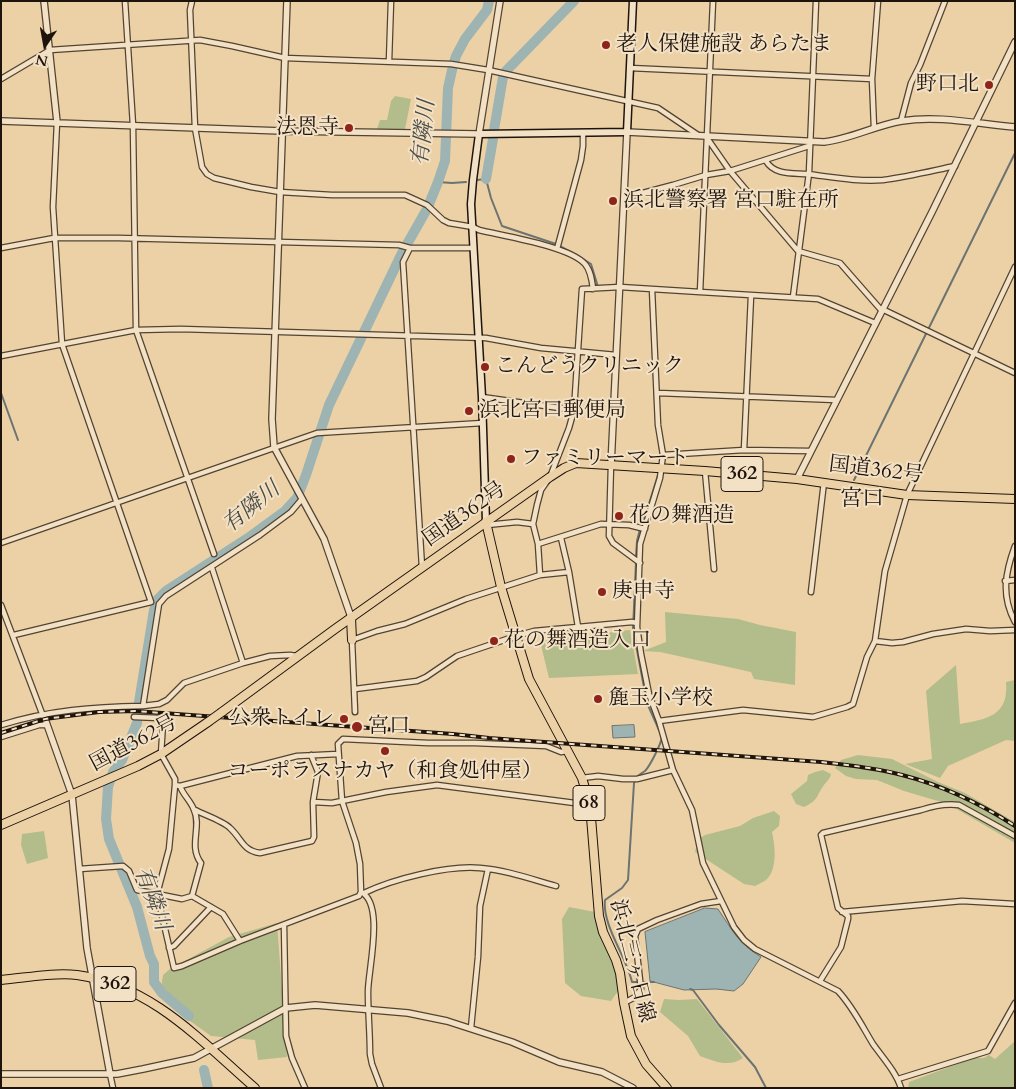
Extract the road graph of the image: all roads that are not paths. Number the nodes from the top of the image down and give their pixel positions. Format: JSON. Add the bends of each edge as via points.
{"nodes":[{"id":1,"x":44,"y":1,"type":"edge"},
{"id":2,"x":125,"y":1,"type":"edge"},
{"id":3,"x":192,"y":1,"type":"edge"},
{"id":4,"x":288,"y":1,"type":"edge"},
{"id":5,"x":391,"y":1,"type":"edge"},
{"id":6,"x":500,"y":1,"type":"edge"},
{"id":7,"x":633,"y":1,"type":"edge"},
{"id":8,"x":713,"y":1,"type":"edge"},
{"id":9,"x":816,"y":1,"type":"edge"},
{"id":10,"x":878,"y":1,"type":"edge"},
{"id":11,"x":945,"y":1,"type":"edge"},
{"id":12,"x":191,"y":39,"type":"junction"},
{"id":13,"x":1015,"y":42,"type":"edge"},
{"id":14,"x":127,"y":46,"type":"junction"},
{"id":15,"x":50,"y":50,"type":"junction"},
{"id":16,"x":285,"y":58,"type":"junction"},
{"id":17,"x":389,"y":61,"type":"junction"},
{"id":18,"x":630,"y":68,"type":"junction"},
{"id":19,"x":488,"y":70,"type":"junction"},
{"id":20,"x":709,"y":71,"type":"junction"},
{"id":21,"x":812,"y":76,"type":"junction"},
{"id":22,"x":1,"y":79,"type":"edge"},
{"id":23,"x":872,"y":80,"type":"junction"},
{"id":24,"x":629,"y":100,"type":"junction"},
{"id":25,"x":1,"y":121,"type":"edge"},
{"id":26,"x":901,"y":121,"type":"junction"},
{"id":27,"x":57,"y":122,"type":"junction"},
{"id":28,"x":975,"y":123,"type":"junction"},
{"id":29,"x":133,"y":126,"type":"junction"},
{"id":30,"x":195,"y":128,"type":"junction"},
{"id":31,"x":874,"y":128,"type":"junction"},
{"id":32,"x":1015,"y":128,"type":"edge"},
{"id":33,"x":282,"y":131,"type":"junction"},
{"id":34,"x":627,"y":132,"type":"junction"},
{"id":35,"x":479,"y":134,"type":"junction"},
{"id":36,"x":583,"y":134,"type":"junction"},
{"id":37,"x":699,"y":136,"type":"junction"},
{"id":38,"x":706,"y":137,"type":"junction"},
{"id":39,"x":809,"y":144,"type":"junction"},
{"id":40,"x":766,"y":161,"type":"junction"},
{"id":41,"x":955,"y":166,"type":"junction"},
{"id":42,"x":730,"y":171,"type":"junction"},
{"id":43,"x":808,"y":174,"type":"junction"},
{"id":44,"x":706,"y":175,"type":"junction"},
{"id":45,"x":280,"y":192,"type":"junction"},
{"id":46,"x":624,"y":198,"type":"junction"},
{"id":47,"x":473,"y":227,"type":"junction"},
{"id":48,"x":54,"y":238,"type":"junction"},
{"id":49,"x":133,"y":239,"type":"junction"},
{"id":50,"x":279,"y":243,"type":"junction"},
{"id":51,"x":1,"y":248,"type":"edge"},
{"id":52,"x":410,"y":248,"type":"junction"},
{"id":53,"x":474,"y":248,"type":"junction"},
{"id":54,"x":557,"y":250,"type":"junction"},
{"id":55,"x":798,"y":251,"type":"junction"},
{"id":56,"x":1015,"y":267,"type":"edge"},
{"id":57,"x":620,"y":287,"type":"junction"},
{"id":58,"x":593,"y":289,"type":"junction"},
{"id":59,"x":652,"y":289,"type":"junction"},
{"id":60,"x":700,"y":292,"type":"junction"},
{"id":61,"x":751,"y":296,"type":"junction"},
{"id":62,"x":793,"y":298,"type":"junction"},
{"id":63,"x":882,"y":310,"type":"junction"},
{"id":64,"x":875,"y":322,"type":"junction"},
{"id":65,"x":136,"y":330,"type":"junction"},
{"id":66,"x":276,"y":332,"type":"junction"},
{"id":67,"x":407,"y":336,"type":"junction"},
{"id":68,"x":479,"y":338,"type":"junction"},
{"id":69,"x":62,"y":344,"type":"junction"},
{"id":70,"x":577,"y":352,"type":"junction"},
{"id":71,"x":975,"y":354,"type":"junction"},
{"id":72,"x":616,"y":355,"type":"junction"},
{"id":73,"x":1,"y":356,"type":"edge"},
{"id":74,"x":1015,"y":373,"type":"edge"},
{"id":75,"x":658,"y":393,"type":"junction"},
{"id":76,"x":746,"y":395,"type":"junction"},
{"id":77,"x":482,"y":397,"type":"junction"},
{"id":78,"x":836,"y":400,"type":"junction"},
{"id":79,"x":574,"y":410,"type":"junction"},
{"id":80,"x":483,"y":422,"type":"junction"},
{"id":81,"x":412,"y":427,"type":"junction"},
{"id":82,"x":274,"y":447,"type":"junction"},
{"id":83,"x":744,"y":450,"type":"junction"},
{"id":84,"x":810,"y":451,"type":"junction"},
{"id":85,"x":663,"y":455,"type":"junction"},
{"id":86,"x":611,"y":465,"type":"junction"},
{"id":87,"x":662,"y":468,"type":"junction"},
{"id":88,"x":705,"y":471,"type":"junction"},
{"id":89,"x":187,"y":477,"type":"junction"},
{"id":90,"x":550,"y":477,"type":"junction"},
{"id":91,"x":797,"y":478,"type":"junction"},
{"id":92,"x":824,"y":482,"type":"junction"},
{"id":93,"x":907,"y":495,"type":"junction"},
{"id":94,"x":302,"y":498,"type":"junction"},
{"id":95,"x":1015,"y":499,"type":"edge"},
{"id":96,"x":116,"y":502,"type":"junction"},
{"id":97,"x":487,"y":524,"type":"junction"},
{"id":98,"x":533,"y":524,"type":"junction"},
{"id":99,"x":609,"y":524,"type":"junction"},
{"id":100,"x":645,"y":529,"type":"junction"},
{"id":101,"x":561,"y":538,"type":"junction"},
{"id":102,"x":1,"y":543,"type":"edge"},
{"id":103,"x":538,"y":544,"type":"junction"},
{"id":104,"x":1015,"y":546,"type":"edge"},
{"id":105,"x":214,"y":554,"type":"dead end"},
{"id":106,"x":640,"y":563,"type":"junction"},
{"id":107,"x":422,"y":567,"type":"junction"},
{"id":108,"x":212,"y":568,"type":"junction"},
{"id":109,"x":714,"y":569,"type":"dead end"},
{"id":110,"x":569,"y":572,"type":"junction"},
{"id":111,"x":540,"y":575,"type":"junction"},
{"id":112,"x":1015,"y":580,"type":"edge"},
{"id":113,"x":1005,"y":581,"type":"junction"},
{"id":114,"x":501,"y":586,"type":"junction"},
{"id":115,"x":811,"y":592,"type":"dead end"},
{"id":116,"x":155,"y":603,"type":"junction"},
{"id":117,"x":1,"y":605,"type":"edge"},
{"id":118,"x":351,"y":617,"type":"junction"},
{"id":119,"x":1015,"y":622,"type":"edge"},
{"id":120,"x":635,"y":623,"type":"junction"},
{"id":121,"x":578,"y":627,"type":"junction"},
{"id":122,"x":1015,"y":630,"type":"edge"},
{"id":123,"x":14,"y":635,"type":"junction"},
{"id":124,"x":516,"y":636,"type":"junction"},
{"id":125,"x":352,"y":640,"type":"junction"},
{"id":126,"x":875,"y":641,"type":"junction"},
{"id":127,"x":298,"y":656,"type":"junction"},
{"id":128,"x":243,"y":663,"type":"junction"},
{"id":129,"x":355,"y":689,"type":"junction"},
{"id":130,"x":143,"y":706,"type":"junction"},
{"id":131,"x":355,"y":712,"type":"dead end"},
{"id":132,"x":134,"y":716,"type":"dead end"},
{"id":133,"x":44,"y":719,"type":"junction"},
{"id":134,"x":659,"y":721,"type":"junction"},
{"id":135,"x":1,"y":725,"type":"edge"},
{"id":136,"x":1,"y":737,"type":"edge"},
{"id":137,"x":568,"y":751,"type":"junction"},
{"id":138,"x":161,"y":754,"type":"junction"},
{"id":139,"x":338,"y":754,"type":"junction"},
{"id":140,"x":311,"y":756,"type":"junction"},
{"id":141,"x":672,"y":770,"type":"junction"},
{"id":142,"x":582,"y":778,"type":"junction"},
{"id":143,"x":178,"y":786,"type":"junction"},
{"id":144,"x":72,"y":795,"type":"junction"},
{"id":145,"x":342,"y":801,"type":"junction"},
{"id":146,"x":313,"y":802,"type":"junction"},
{"id":147,"x":590,"y":805,"type":"junction"},
{"id":148,"x":195,"y":810,"type":"junction"},
{"id":149,"x":1,"y":825,"type":"edge"},
{"id":150,"x":1015,"y":836,"type":"edge"},
{"id":151,"x":79,"y":869,"type":"junction"},
{"id":152,"x":488,"y":869,"type":"junction"},
{"id":153,"x":556,"y":886,"type":"dead end"},
{"id":154,"x":362,"y":892,"type":"junction"},
{"id":155,"x":157,"y":894,"type":"junction"},
{"id":156,"x":192,"y":896,"type":"junction"},
{"id":157,"x":721,"y":901,"type":"junction"},
{"id":158,"x":1015,"y":904,"type":"edge"},
{"id":159,"x":211,"y":907,"type":"junction"},
{"id":160,"x":842,"y":912,"type":"junction"},
{"id":161,"x":284,"y":925,"type":"junction"},
{"id":162,"x":240,"y":941,"type":"junction"},
{"id":163,"x":169,"y":948,"type":"junction"},
{"id":164,"x":92,"y":978,"type":"junction"},
{"id":165,"x":1,"y":980,"type":"edge"},
{"id":166,"x":820,"y":981,"type":"junction"},
{"id":167,"x":624,"y":1003,"type":"junction"},
{"id":168,"x":1015,"y":1003,"type":"edge"},
{"id":169,"x":286,"y":1008,"type":"junction"},
{"id":170,"x":370,"y":1008,"type":"junction"},
{"id":171,"x":471,"y":1028,"type":"junction"},
{"id":172,"x":210,"y":1049,"type":"junction"},
{"id":173,"x":1,"y":1074,"type":"edge"},
{"id":174,"x":110,"y":1074,"type":"junction"},
{"id":175,"x":898,"y":1079,"type":"junction"},
{"id":176,"x":113,"y":1088,"type":"edge"},
{"id":177,"x":255,"y":1088,"type":"edge"},
{"id":178,"x":305,"y":1088,"type":"edge"},
{"id":179,"x":381,"y":1088,"type":"edge"},
{"id":180,"x":633,"y":1088,"type":"edge"},
{"id":181,"x":667,"y":1088,"type":"edge"},
{"id":182,"x":901,"y":1088,"type":"edge"}],
"edges":[{"from":1,"to":15,"type":"street"},
{"from":2,"to":14,"type":"street"},
{"from":3,"to":12,"type":"street"},
{"from":4,"to":16,"type":"street"},
{"from":5,"to":17,"type":"street"},
{"from":6,"to":19,"type":"street"},
{"from":7,"to":18,"type":"main road"},
{"from":8,"to":20,"type":"street"},
{"from":9,"to":21,"type":"street"},
{"from":10,"to":23,"type":"street"},
{"from":11,"to":26,"type":"street","via":[[911,83]]},
{"from":12,"to":14,"type":"street"},
{"from":12,"to":16,"type":"street"},
{"from":12,"to":30,"type":"street"},
{"from":13,"to":28,"type":"street"},
{"from":14,"to":15,"type":"street"},
{"from":14,"to":29,"type":"street"},
{"from":15,"to":22,"type":"street"},
{"from":15,"to":27,"type":"street"},
{"from":16,"to":17,"type":"street"},
{"from":16,"to":33,"type":"street"},
{"from":17,"to":19,"type":"street","via":[[453,64]]},
{"from":18,"to":20,"type":"street"},
{"from":18,"to":24,"type":"main road"},
{"from":19,"to":24,"type":"street"},
{"from":19,"to":35,"type":"street"},
{"from":20,"to":21,"type":"street"},
{"from":20,"to":38,"type":"street"},
{"from":21,"to":23,"type":"street"},
{"from":21,"to":39,"type":"street"},
{"from":23,"to":31,"type":"street"},
{"from":24,"to":34,"type":"main road"},
{"from":24,"to":37,"type":"street","via":[[658,108]]},
{"from":25,"to":27,"type":"street"},
{"from":26,"to":28,"type":"street","via":[[941,119]]},
{"from":26,"to":31,"type":"street"},
{"from":27,"to":29,"type":"street"},
{"from":27,"to":48,"type":"street"},
{"from":28,"to":32,"type":"street"},
{"from":28,"to":41,"type":"street"},
{"from":29,"to":30,"type":"street"},
{"from":29,"to":49,"type":"street"},
{"from":30,"to":33,"type":"street"},
{"from":30,"to":45,"type":"street","via":[[202,167],[207,174],[251,188]]},
{"from":31,"to":39,"type":"street"},
{"from":33,"to":35,"type":"street"},
{"from":33,"to":45,"type":"street"},
{"from":34,"to":36,"type":"main road"},
{"from":34,"to":37,"type":"street"},
{"from":34,"to":46,"type":"street"},
{"from":35,"to":36,"type":"main road"},
{"from":35,"to":47,"type":"main road","via":[[471,204]]},
{"from":36,"to":54,"type":"street","via":[[581,160]]},
{"from":37,"to":38,"type":"street"},
{"from":38,"to":39,"type":"street"},
{"from":38,"to":42,"type":"street"},
{"from":38,"to":44,"type":"street"},
{"from":39,"to":40,"type":"street"},
{"from":39,"to":43,"type":"street"},
{"from":40,"to":42,"type":"street"},
{"from":40,"to":43,"type":"street","via":[[769,166],[783,172]]},
{"from":41,"to":43,"type":"street","via":[[882,180],[838,179]]},
{"from":41,"to":63,"type":"street"},
{"from":42,"to":44,"type":"street"},
{"from":42,"to":55,"type":"street"},
{"from":43,"to":55,"type":"street"},
{"from":44,"to":46,"type":"street"},
{"from":44,"to":60,"type":"street"},
{"from":45,"to":47,"type":"street","via":[[405,195],[428,206],[449,223]]},
{"from":45,"to":50,"type":"street"},
{"from":46,"to":57,"type":"street"},
{"from":47,"to":53,"type":"main road"},
{"from":47,"to":54,"type":"street"},
{"from":48,"to":49,"type":"street"},
{"from":48,"to":51,"type":"street"},
{"from":48,"to":69,"type":"street"},
{"from":49,"to":50,"type":"street"},
{"from":49,"to":65,"type":"street"},
{"from":50,"to":52,"type":"street","via":[[399,245]]},
{"from":50,"to":66,"type":"street"},
{"from":52,"to":53,"type":"street"},
{"from":52,"to":67,"type":"street","via":[[403,262]]},
{"from":53,"to":68,"type":"main road"},
{"from":54,"to":58,"type":"street","via":[[586,264]]},
{"from":55,"to":62,"type":"street"},
{"from":55,"to":63,"type":"street","via":[[840,263]]},
{"from":56,"to":71,"type":"street"},
{"from":57,"to":58,"type":"street"},
{"from":57,"to":59,"type":"street"},
{"from":57,"to":72,"type":"street"},
{"from":58,"to":70,"type":"street","via":[[582,288]]},
{"from":59,"to":60,"type":"street"},
{"from":59,"to":75,"type":"street"},
{"from":60,"to":61,"type":"street"},
{"from":61,"to":62,"type":"street"},
{"from":61,"to":76,"type":"street"},
{"from":62,"to":64,"type":"street","via":[[818,298]]},
{"from":63,"to":64,"type":"street"},
{"from":63,"to":71,"type":"street"},
{"from":64,"to":78,"type":"street"},
{"from":65,"to":66,"type":"street"},
{"from":65,"to":69,"type":"street"},
{"from":65,"to":89,"type":"street"},
{"from":66,"to":67,"type":"street"},
{"from":66,"to":82,"type":"street"},
{"from":67,"to":68,"type":"street"},
{"from":67,"to":81,"type":"street"},
{"from":68,"to":70,"type":"street"},
{"from":68,"to":77,"type":"main road"},
{"from":69,"to":73,"type":"street"},
{"from":69,"to":96,"type":"street"},
{"from":70,"to":72,"type":"street"},
{"from":70,"to":79,"type":"street"},
{"from":71,"to":74,"type":"street"},
{"from":71,"to":93,"type":"street"},
{"from":72,"to":86,"type":"street"},
{"from":75,"to":76,"type":"street"},
{"from":75,"to":85,"type":"street","via":[[658,425]]},
{"from":76,"to":78,"type":"street"},
{"from":76,"to":83,"type":"street"},
{"from":77,"to":79,"type":"street"},
{"from":77,"to":80,"type":"main road"},
{"from":78,"to":84,"type":"street"},
{"from":79,"to":90,"type":"street"},
{"from":80,"to":81,"type":"street"},
{"from":80,"to":97,"type":"main road"},
{"from":81,"to":82,"type":"street","via":[[319,433]]},
{"from":81,"to":107,"type":"street"},
{"from":82,"to":89,"type":"street"},
{"from":82,"to":94,"type":"street"},
{"from":83,"to":84,"type":"street"},
{"from":83,"to":85,"type":"street"},
{"from":84,"to":91,"type":"street"},
{"from":85,"to":87,"type":"street"},
{"from":86,"to":87,"type":"main road","name":"国道362号","number":"362"},
{"from":86,"to":90,"type":"main road","name":"国道362号","number":"362","via":[[576,463]]},
{"from":86,"to":99,"type":"street"},
{"from":87,"to":88,"type":"main road","name":"国道362号","number":"362"},
{"from":87,"to":100,"type":"street"},
{"from":88,"to":91,"type":"main road","name":"国道362号","number":"362"},
{"from":88,"to":109,"type":"street"},
{"from":89,"to":96,"type":"street"},
{"from":89,"to":105,"type":"street"},
{"from":90,"to":97,"type":"main road","name":"国道362号","number":"362"},
{"from":90,"to":98,"type":"street","via":[[541,490]]},
{"from":91,"to":92,"type":"main road","name":"国道362号","number":"362"},
{"from":92,"to":93,"type":"main road","name":"国道362号","number":"362"},
{"from":92,"to":115,"type":"street"},
{"from":93,"to":95,"type":"main road","name":"国道362号","number":"362"},
{"from":93,"to":126,"type":"street","via":[[885,571]]},
{"from":94,"to":108,"type":"street","via":[[291,512]]},
{"from":94,"to":118,"type":"street","via":[[324,539]]},
{"from":96,"to":102,"type":"street"},
{"from":96,"to":116,"type":"street"},
{"from":97,"to":98,"type":"street"},
{"from":97,"to":107,"type":"main road","name":"国道362号","number":"362"},
{"from":97,"to":114,"type":"main road","name":"浜北三ヶ日線","number":"68"},
{"from":98,"to":103,"type":"street"},
{"from":99,"to":100,"type":"street"},
{"from":99,"to":101,"type":"street"},
{"from":99,"to":106,"type":"street","via":[[610,540]]},
{"from":100,"to":106,"type":"street","via":[[640,544]]},
{"from":101,"to":103,"type":"street"},
{"from":101,"to":110,"type":"street"},
{"from":103,"to":111,"type":"street"},
{"from":104,"to":113,"type":"street"},
{"from":106,"to":120,"type":"street"},
{"from":107,"to":118,"type":"main road","name":"国道362号","number":"362"},
{"from":108,"to":116,"type":"street"},
{"from":108,"to":128,"type":"street"},
{"from":110,"to":111,"type":"street"},
{"from":110,"to":121,"type":"street"},
{"from":111,"to":114,"type":"street"},
{"from":112,"to":113,"type":"street"},
{"from":113,"to":119,"type":"street","via":[[1008,604]]},
{"from":114,"to":124,"type":"main road","name":"浜北三ヶ日線","number":"68"},
{"from":114,"to":125,"type":"street","via":[[405,624]]},
{"from":116,"to":123,"type":"street"},
{"from":116,"to":130,"type":"street"},
{"from":117,"to":123,"type":"street"},
{"from":118,"to":125,"type":"main road"},
{"from":118,"to":127,"type":"main road","name":"国道362号","number":"362"},
{"from":120,"to":121,"type":"street"},
{"from":120,"to":134,"type":"street","via":[[649,694]]},
{"from":121,"to":124,"type":"street"},
{"from":122,"to":126,"type":"street","via":[[966,629],[903,642]]},
{"from":123,"to":133,"type":"street"},
{"from":124,"to":129,"type":"street","via":[[457,656],[416,681]]},
{"from":124,"to":137,"type":"main road","name":"浜北三ヶ日線","number":"68","via":[[529,679]]},
{"from":125,"to":129,"type":"street"},
{"from":126,"to":134,"type":"street","via":[[856,697],[847,707],[814,717],[743,710]]},
{"from":127,"to":128,"type":"street","via":[[270,656]]},
{"from":127,"to":138,"type":"main road","name":"国道362号","number":"362","bridge":true},
{"from":128,"to":130,"type":"street","via":[[184,683],[167,700]]},
{"from":129,"to":131,"type":"street"},
{"from":130,"to":133,"type":"street","via":[[93,707]]},
{"from":132,"to":138,"type":"street","via":[[162,719]]},
{"from":133,"to":135,"type":"street"},
{"from":133,"to":136,"type":"street","via":[[40,725]]},
{"from":133,"to":144,"type":"street"},
{"from":134,"to":141,"type":"street"},
{"from":137,"to":139,"type":"street","via":[[561,752],[546,746],[351,738],[338,744]]},
{"from":137,"to":142,"type":"main road","name":"浜北三ヶ日線","number":"68"},
{"from":138,"to":143,"type":"street"},
{"from":138,"to":144,"type":"main road","name":"国道362号","number":"362"},
{"from":139,"to":140,"type":"street"},
{"from":139,"to":145,"type":"street"},
{"from":140,"to":143,"type":"street","via":[[297,756]]},
{"from":140,"to":146,"type":"street","via":[[318,772]]},
{"from":141,"to":142,"type":"street","via":[[638,779]]},
{"from":141,"to":157,"type":"street","via":[[692,810],[703,863]]},
{"from":142,"to":147,"type":"main road","name":"浜北三ヶ日線","number":"68"},
{"from":143,"to":148,"type":"street"},
{"from":143,"to":155,"type":"street","via":[[169,849]]},
{"from":144,"to":149,"type":"main road","name":"国道362号","number":"362"},
{"from":144,"to":151,"type":"street"},
{"from":145,"to":146,"type":"street"},
{"from":145,"to":147,"type":"street","via":[[437,785]]},
{"from":145,"to":154,"type":"street","via":[[356,843]]},
{"from":146,"to":148,"type":"street","via":[[312,841],[260,853],[242,844],[230,828]]},
{"from":147,"to":167,"type":"main road","name":"浜北三ヶ日線","number":"68","via":[[599,916],[616,960]]},
{"from":148,"to":156,"type":"street","via":[[196,856],[201,864]]},
{"from":150,"to":160,"type":"street","via":[[952,804],[930,806],[823,833],[838,908]]},
{"from":151,"to":155,"type":"street","via":[[123,866],[129,871],[137,890]]},
{"from":151,"to":164,"type":"street"},
{"from":152,"to":153,"type":"street"},
{"from":152,"to":154,"type":"street","via":[[464,867],[437,871]]},
{"from":152,"to":171,"type":"street","via":[[480,906]]},
{"from":154,"to":161,"type":"street","via":[[359,896]]},
{"from":154,"to":170,"type":"street","via":[[370,901],[373,915],[368,991]]},
{"from":155,"to":156,"type":"street","via":[[182,899]]},
{"from":155,"to":163,"type":"street"},
{"from":156,"to":159,"type":"street"},
{"from":157,"to":166,"type":"street","via":[[744,940],[766,955]]},
{"from":157,"to":167,"type":"street","via":[[701,904],[638,929],[635,936],[640,992]]},
{"from":158,"to":160,"type":"street","via":[[962,901]]},
{"from":159,"to":162,"type":"street","via":[[223,914]]},
{"from":159,"to":163,"type":"street"},
{"from":160,"to":166,"type":"street","via":[[848,918],[841,948]]},
{"from":161,"to":162,"type":"street"},
{"from":161,"to":169,"type":"street"},
{"from":162,"to":163,"type":"street","via":[[174,968]]},
{"from":164,"to":165,"type":"main road","number":"362","via":[[63,975]]},
{"from":164,"to":172,"type":"main road","number":"362","via":[[124,987],[156,1004]]},
{"from":164,"to":174,"type":"street"},
{"from":166,"to":175,"type":"street","via":[[848,1001]]},
{"from":167,"to":181,"type":"main road","name":"浜北三ヶ日線","number":"68","via":[[631,1036],[646,1064]]},
{"from":168,"to":175,"type":"street","via":[[988,1051]]},
{"from":169,"to":170,"type":"street","via":[[315,1005]]},
{"from":169,"to":172,"type":"street"},
{"from":169,"to":178,"type":"street","via":[[286,1036]]},
{"from":170,"to":171,"type":"street","via":[[426,1016]]},
{"from":170,"to":179,"type":"street","via":[[370,1054]]},
{"from":171,"to":180,"type":"street","via":[[559,1062],[602,1072]]},
{"from":172,"to":174,"type":"street","via":[[194,1058]]},
{"from":172,"to":177,"type":"main road","number":"362"},
{"from":173,"to":174,"type":"street"},
{"from":174,"to":176,"type":"street"},
{"from":175,"to":182,"type":"street"}]}
